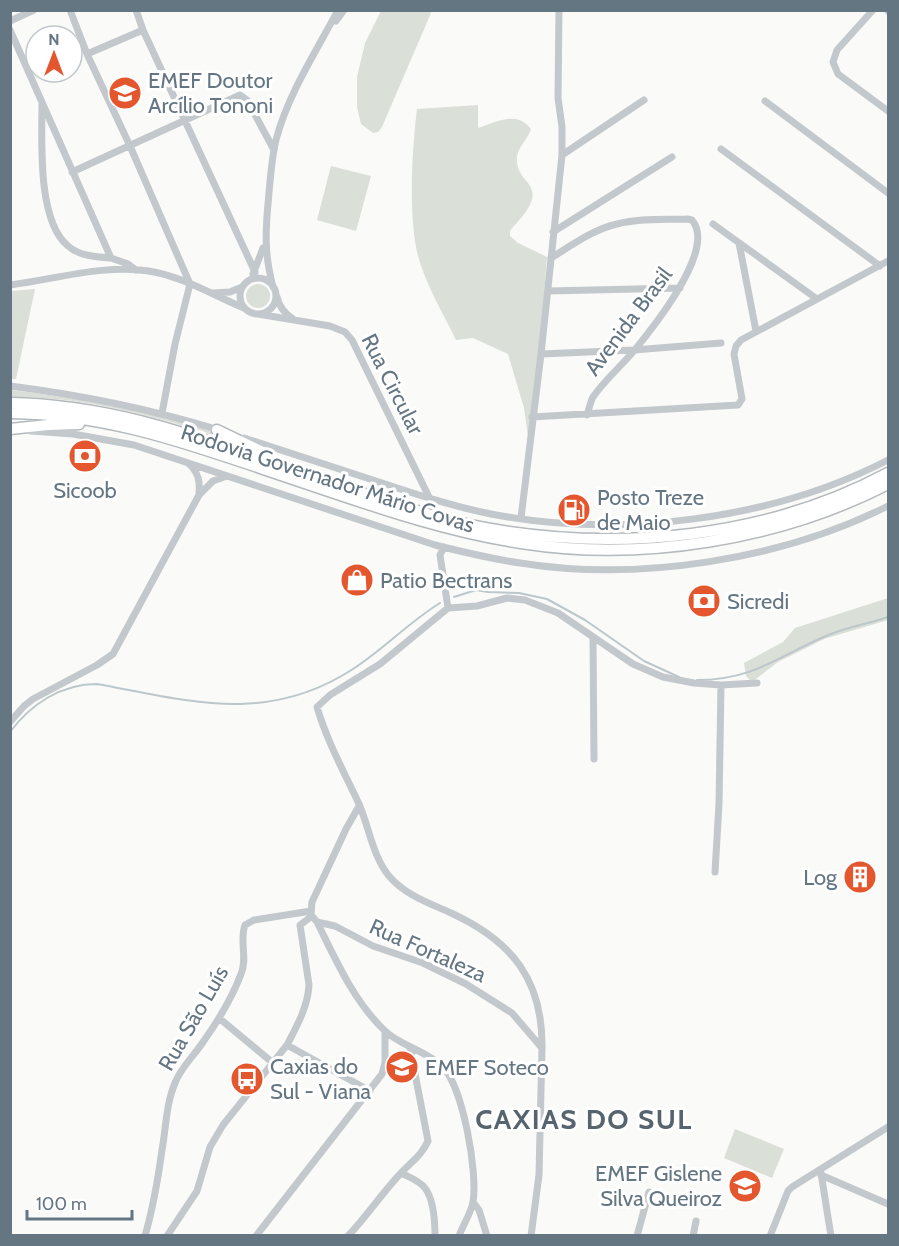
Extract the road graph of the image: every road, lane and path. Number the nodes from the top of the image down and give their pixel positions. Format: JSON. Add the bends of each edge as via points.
{"nodes":[{"id":1,"x":34,"y":10,"type":"edge"},
{"id":2,"x":70,"y":10,"type":"edge"},
{"id":3,"x":136,"y":10,"type":"edge"},
{"id":4,"x":338,"y":10,"type":"edge"},
{"id":5,"x":345,"y":10,"type":"edge"},
{"id":6,"x":559,"y":10,"type":"edge"},
{"id":7,"x":873,"y":10,"type":"edge"},
{"id":8,"x":10,"y":21,"type":"edge"},
{"id":9,"x":10,"y":30,"type":"edge"},
{"id":10,"x":143,"y":30,"type":"junction"},
{"id":11,"x":326,"y":32,"type":"junction"},
{"id":12,"x":87,"y":54,"type":"junction"},
{"id":13,"x":644,"y":100,"type":"dead end"},
{"id":14,"x":765,"y":101,"type":"dead end"},
{"id":15,"x":42,"y":102,"type":"junction"},
{"id":16,"x":888,"y":111,"type":"edge"},
{"id":17,"x":184,"y":121,"type":"junction"},
{"id":18,"x":130,"y":146,"type":"junction"},
{"id":19,"x":721,"y":149,"type":"dead end"},
{"id":20,"x":274,"y":150,"type":"junction"},
{"id":21,"x":562,"y":155,"type":"junction"},
{"id":22,"x":672,"y":157,"type":"dead end"},
{"id":23,"x":72,"y":172,"type":"junction"},
{"id":24,"x":888,"y":193,"type":"edge"},
{"id":25,"x":713,"y":224,"type":"dead end"},
{"id":26,"x":553,"y":232,"type":"junction"},
{"id":27,"x":265,"y":237,"type":"junction"},
{"id":28,"x":739,"y":243,"type":"junction"},
{"id":29,"x":111,"y":258,"type":"junction"},
{"id":30,"x":551,"y":258,"type":"junction"},
{"id":31,"x":888,"y":261,"type":"edge"},
{"id":32,"x":880,"y":266,"type":"junction"},
{"id":33,"x":136,"y":270,"type":"junction"},
{"id":34,"x":255,"y":272,"type":"junction"},
{"id":35,"x":190,"y":284,"type":"junction"},
{"id":36,"x":244,"y":284,"type":"junction"},
{"id":37,"x":13,"y":285,"type":"edge"},
{"id":38,"x":680,"y":288,"type":"junction"},
{"id":39,"x":274,"y":290,"type":"junction"},
{"id":40,"x":548,"y":291,"type":"junction"},
{"id":41,"x":210,"y":293,"type":"junction"},
{"id":42,"x":817,"y":299,"type":"junction"},
{"id":43,"x":244,"y":308,"type":"junction"},
{"id":44,"x":258,"y":314,"type":"junction"},
{"id":45,"x":295,"y":320,"type":"junction"},
{"id":46,"x":756,"y":331,"type":"junction"},
{"id":47,"x":720,"y":343,"type":"dead end"},
{"id":48,"x":634,"y":350,"type":"junction"},
{"id":49,"x":541,"y":354,"type":"junction"},
{"id":50,"x":10,"y":386,"type":"edge"},
{"id":51,"x":10,"y":403,"type":"edge"},
{"id":52,"x":10,"y":413,"type":"edge"},
{"id":53,"x":162,"y":413,"type":"junction"},
{"id":54,"x":587,"y":415,"type":"junction"},
{"id":55,"x":532,"y":417,"type":"junction"},
{"id":56,"x":123,"y":426,"type":"junction"},
{"id":57,"x":10,"y":430,"type":"edge"},
{"id":58,"x":217,"y":430,"type":"junction"},
{"id":59,"x":888,"y":460,"type":"edge"},
{"id":60,"x":185,"y":461,"type":"junction"},
{"id":61,"x":888,"y":473,"type":"edge"},
{"id":62,"x":308,"y":474,"type":"junction"},
{"id":63,"x":230,"y":476,"type":"junction"},
{"id":64,"x":888,"y":484,"type":"edge"},
{"id":65,"x":199,"y":495,"type":"junction"},
{"id":66,"x":430,"y":499,"type":"junction"},
{"id":67,"x":888,"y":506,"type":"edge"},
{"id":68,"x":521,"y":518,"type":"junction"},
{"id":69,"x":444,"y":547,"type":"junction"},
{"id":70,"x":448,"y":608,"type":"junction"},
{"id":71,"x":593,"y":637,"type":"junction"},
{"id":72,"x":757,"y":683,"type":"dead end"},
{"id":73,"x":721,"y":685,"type":"junction"},
{"id":74,"x":10,"y":722,"type":"edge"},
{"id":75,"x":594,"y":759,"type":"dead end"},
{"id":76,"x":359,"y":806,"type":"junction"},
{"id":77,"x":716,"y":872,"type":"dead end"},
{"id":78,"x":313,"y":916,"type":"junction"},
{"id":79,"x":219,"y":1017,"type":"junction"},
{"id":80,"x":385,"y":1031,"type":"junction"},
{"id":81,"x":287,"y":1045,"type":"junction"},
{"id":82,"x":410,"y":1048,"type":"junction"},
{"id":83,"x":542,"y":1048,"type":"junction"},
{"id":84,"x":273,"y":1063,"type":"junction"},
{"id":85,"x":370,"y":1091,"type":"junction"},
{"id":86,"x":888,"y":1127,"type":"edge"},
{"id":87,"x":820,"y":1172,"type":"junction"},
{"id":88,"x":401,"y":1173,"type":"junction"},
{"id":89,"x":649,"y":1192,"type":"dead end"},
{"id":90,"x":473,"y":1202,"type":"junction"},
{"id":91,"x":888,"y":1204,"type":"edge"},
{"id":92,"x":696,"y":1221,"type":"dead end"},
{"id":93,"x":145,"y":1236,"type":"edge"},
{"id":94,"x":167,"y":1236,"type":"edge"},
{"id":95,"x":256,"y":1236,"type":"edge"},
{"id":96,"x":348,"y":1236,"type":"edge"},
{"id":97,"x":435,"y":1236,"type":"edge"},
{"id":98,"x":459,"y":1236,"type":"edge"},
{"id":99,"x":487,"y":1236,"type":"edge"},
{"id":100,"x":531,"y":1236,"type":"edge"},
{"id":101,"x":637,"y":1236,"type":"edge"},
{"id":102,"x":693,"y":1236,"type":"edge"},
{"id":103,"x":770,"y":1236,"type":"edge"},
{"id":104,"x":831,"y":1236,"type":"edge"}],
"edges":[{"from":1,"to":8,"type":"street"},
{"from":2,"to":12,"type":"street"},
{"from":3,"to":10,"type":"street"},
{"from":4,"to":11,"type":"street"},
{"from":5,"to":11,"type":"street"},
{"from":6,"to":21,"type":"street"},
{"from":7,"to":16,"type":"street","via":[[837,50],[833,62],[838,74]]},
{"from":9,"to":15,"type":"street"},
{"from":10,"to":12,"type":"street"},
{"from":10,"to":17,"type":"street"},
{"from":11,"to":20,"type":"street","via":[[288,107]]},
{"from":12,"to":18,"type":"street"},
{"from":13,"to":21,"type":"street"},
{"from":14,"to":24,"type":"street"},
{"from":15,"to":23,"type":"street"},
{"from":15,"to":29,"type":"street","via":[[41,155],[53,224],[74,250]]},
{"from":17,"to":18,"type":"street"},
{"from":17,"to":20,"type":"street","via":[[243,96]]},
{"from":17,"to":34,"type":"street"},
{"from":18,"to":23,"type":"street"},
{"from":18,"to":35,"type":"street"},
{"from":19,"to":32,"type":"street"},
{"from":20,"to":27,"type":"street"},
{"from":21,"to":26,"type":"street"},
{"from":22,"to":26,"type":"street"},
{"from":23,"to":29,"type":"street"},
{"from":25,"to":28,"type":"street"},
{"from":26,"to":30,"type":"street"},
{"from":27,"to":34,"type":"street"},
{"from":27,"to":39,"type":"street"},
{"from":28,"to":42,"type":"street"},
{"from":28,"to":46,"type":"street"},
{"from":29,"to":33,"type":"street"},
{"from":30,"to":38,"type":"street","name":"Avenida Brasil","via":[[618,224],[692,220],[697,228],[696,248]]},
{"from":30,"to":40,"type":"street"},
{"from":31,"to":32,"type":"street"},
{"from":32,"to":42,"type":"street"},
{"from":33,"to":35,"type":"street"},
{"from":33,"to":37,"type":"street","via":[[78,274]]},
{"from":34,"to":36,"type":"street"},
{"from":35,"to":41,"type":"street"},
{"from":35,"to":53,"type":"street"},
{"from":36,"to":39,"type":"street","via":[[261,278]]},
{"from":36,"to":41,"type":"street","via":[[230,292]]},
{"from":36,"to":43,"type":"street","via":[[239,294]]},
{"from":38,"to":40,"type":"street"},
{"from":38,"to":48,"type":"street","name":"Avenida Brasil"},
{"from":39,"to":44,"type":"street","via":[[271,308]]},
{"from":39,"to":45,"type":"street","via":[[285,314]]},
{"from":40,"to":49,"type":"street"},
{"from":41,"to":43,"type":"street"},
{"from":42,"to":46,"type":"street"},
{"from":43,"to":44,"type":"street"},
{"from":44,"to":45,"type":"street","name":"Rua Circular"},
{"from":45,"to":66,"type":"street","name":"Rua Circular","via":[[339,328],[352,340]]},
{"from":46,"to":54,"type":"street","via":[[741,340],[735,350],[742,399],[736,406]]},
{"from":47,"to":48,"type":"street"},
{"from":48,"to":49,"type":"street"},
{"from":48,"to":54,"type":"street","name":"Avenida Brasil","via":[[594,397]]},
{"from":49,"to":55,"type":"street"},
{"from":50,"to":53,"type":"street"},
{"from":51,"to":62,"type":"highway","name":"Rodovia Governador Mário Covas","via":[[124,416]]},
{"from":52,"to":56,"type":"highway","name":"Rodovia Governador Mário Covas","via":[[56,415]]},
{"from":53,"to":58,"type":"street"},
{"from":54,"to":55,"type":"street"},
{"from":55,"to":68,"type":"street"},
{"from":56,"to":57,"type":"highway","via":[[66,424]]},
{"from":56,"to":64,"type":"highway","name":"Rodovia Governador Mário Covas","via":[[436,525],[521,543],[568,548],[668,546],[752,534],[812,516]]},
{"from":57,"to":60,"type":"street","via":[[94,436]]},
{"from":58,"to":62,"type":"highway"},
{"from":58,"to":66,"type":"street"},
{"from":59,"to":68,"type":"street","via":[[804,494],[712,516],[622,526]]},
{"from":60,"to":63,"type":"street"},
{"from":60,"to":65,"type":"street","via":[[197,472]]},
{"from":61,"to":62,"type":"highway","name":"Rodovia Governador Mário Covas","via":[[841,496],[760,520],[665,537],[621,538],[568,538],[483,527]]},
{"from":63,"to":65,"type":"street","via":[[218,478]]},
{"from":63,"to":69,"type":"street"},
{"from":65,"to":74,"type":"street","via":[[113,654],[33,699]]},
{"from":66,"to":68,"type":"street"},
{"from":67,"to":69,"type":"street","via":[[819,536],[763,552],[671,566],[620,569],[521,564]]},
{"from":69,"to":70,"type":"street","via":[[440,555]]},
{"from":70,"to":71,"type":"street","via":[[507,598],[525,600],[558,613]]},
{"from":70,"to":76,"type":"street","via":[[380,664],[317,707]]},
{"from":71,"to":73,"type":"street","via":[[648,671],[679,681]]},
{"from":71,"to":75,"type":"street"},
{"from":72,"to":73,"type":"street"},
{"from":73,"to":77,"type":"street"},
{"from":76,"to":78,"type":"street","via":[[312,902]]},
{"from":76,"to":83,"type":"street","via":[[379,859],[393,881],[414,896],[484,929],[518,963],[535,995]]},
{"from":78,"to":79,"type":"street","name":"Rua São Luís","via":[[254,920],[245,925],[242,973]]},
{"from":78,"to":80,"type":"street","via":[[350,987]]},
{"from":78,"to":81,"type":"street","via":[[302,922],[300,930],[308,994]]},
{"from":78,"to":83,"type":"street","name":"Rua Fortaleza","via":[[373,946],[423,963],[466,984],[512,1013]]},
{"from":79,"to":84,"type":"street"},
{"from":79,"to":93,"type":"street","name":"Rua São Luís","via":[[174,1083]]},
{"from":80,"to":82,"type":"street"},
{"from":80,"to":85,"type":"street","via":[[385,1063]]},
{"from":81,"to":84,"type":"street"},
{"from":81,"to":85,"type":"street"},
{"from":82,"to":88,"type":"street","via":[[428,1141],[424,1151]]},
{"from":82,"to":90,"type":"street","via":[[442,1066],[455,1086],[467,1129]]},
{"from":83,"to":100,"type":"street","via":[[539,1175]]},
{"from":84,"to":94,"type":"street","via":[[223,1125],[210,1147],[196,1191]]},
{"from":85,"to":95,"type":"street"},
{"from":86,"to":87,"type":"street"},
{"from":87,"to":91,"type":"street"},
{"from":87,"to":103,"type":"street","via":[[788,1191]]},
{"from":87,"to":104,"type":"street"},
{"from":88,"to":96,"type":"street"},
{"from":88,"to":97,"type":"street","via":[[420,1183],[428,1193]]},
{"from":89,"to":101,"type":"street"},
{"from":90,"to":98,"type":"street"},
{"from":90,"to":99,"type":"street"},
{"from":92,"to":102,"type":"street"}]}
